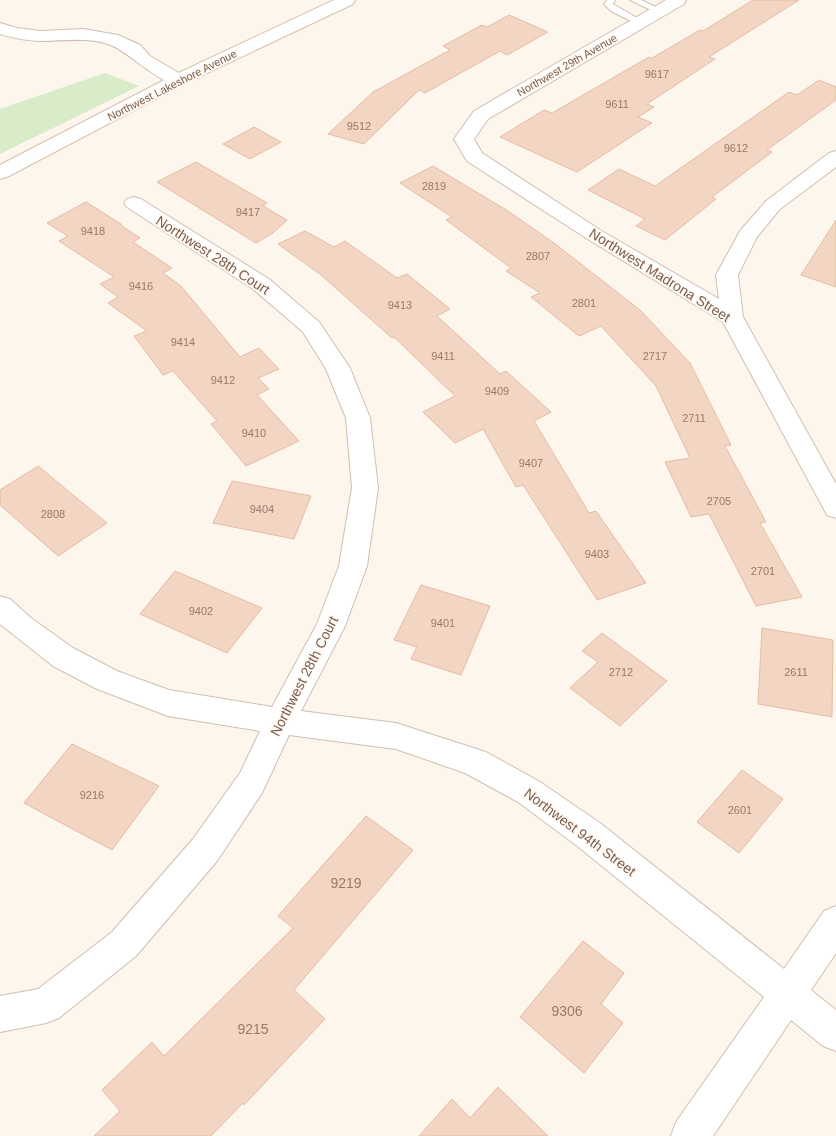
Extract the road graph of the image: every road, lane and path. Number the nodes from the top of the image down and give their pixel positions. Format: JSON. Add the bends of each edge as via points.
{"nodes":[{"id":1,"x":347,"y":0,"type":"edge"},
{"id":2,"x":611,"y":0,"type":"edge"},
{"id":3,"x":634,"y":0,"type":"edge"},
{"id":4,"x":678,"y":0,"type":"edge"},
{"id":5,"x":660,"y":11,"type":"junction"},
{"id":6,"x":640,"y":22,"type":"junction"},
{"id":7,"x":0,"y":28,"type":"edge"},
{"id":8,"x":178,"y":80,"type":"junction"},
{"id":9,"x":464,"y":139,"type":"joint"},
{"id":10,"x":836,"y":157,"type":"edge"},
{"id":11,"x":0,"y":173,"type":"edge"},
{"id":12,"x":134,"y":203,"type":"dead end"},
{"id":13,"x":732,"y":317,"type":"junction"},
{"id":14,"x":836,"y":508,"type":"edge"},
{"id":15,"x":0,"y":606,"type":"edge"},
{"id":16,"x":280,"y":721,"type":"junction"},
{"id":17,"x":836,"y":923,"type":"edge"},
{"id":18,"x":786,"y":994,"type":"junction"},
{"id":19,"x":0,"y":1014,"type":"edge"},
{"id":20,"x":836,"y":1033,"type":"edge"},
{"id":21,"x":690,"y":1136,"type":"edge"}],
"edges":[{"from":1,"to":8,"type":"street","name":"Northwest Lakeshore Avenue"},
{"from":2,"to":6,"type":"lane","via":[[608,4],[614,9]]},
{"from":3,"to":5,"type":"lane"},
{"from":4,"to":5,"type":"street","name":"Northwest 29th Avenue"},
{"from":5,"to":6,"type":"street","name":"Northwest 29th Avenue"},
{"from":6,"to":9,"type":"street","name":"Northwest 29th Avenue","via":[[481,115]]},
{"from":7,"to":8,"type":"street","via":[[40,36],[83,34],[112,39],[134,49],[144,60]]},
{"from":8,"to":11,"type":"street","name":"Northwest Lakeshore Avenue"},
{"from":9,"to":13,"type":"street","name":"Northwest Madrona Street","via":[[474,157],[593,234]]},
{"from":10,"to":13,"type":"street","via":[[773,205],[747,235],[727,275]]},
{"from":12,"to":16,"type":"street","name":"Northwest 28th Court","via":[[261,284],[311,327],[338,368],[358,418],[365,488],[353,566],[332,626]]},
{"from":13,"to":14,"type":"street","name":"Northwest Madrona Street"},
{"from":15,"to":16,"type":"street","name":"Northwest 94th Street","via":[[63,657],[107,680],[168,703]]},
{"from":16,"to":18,"type":"street","name":"Northwest 94th Street","via":[[396,736],[474,762],[529,792],[588,834]]},
{"from":16,"to":19,"type":"street","name":"Northwest 28th Court","via":[[251,783],[205,850],[124,944],[46,1005]]},
{"from":17,"to":18,"type":"street"},
{"from":18,"to":20,"type":"street","name":"Northwest 94th Street"},
{"from":18,"to":21,"type":"street"}]}
